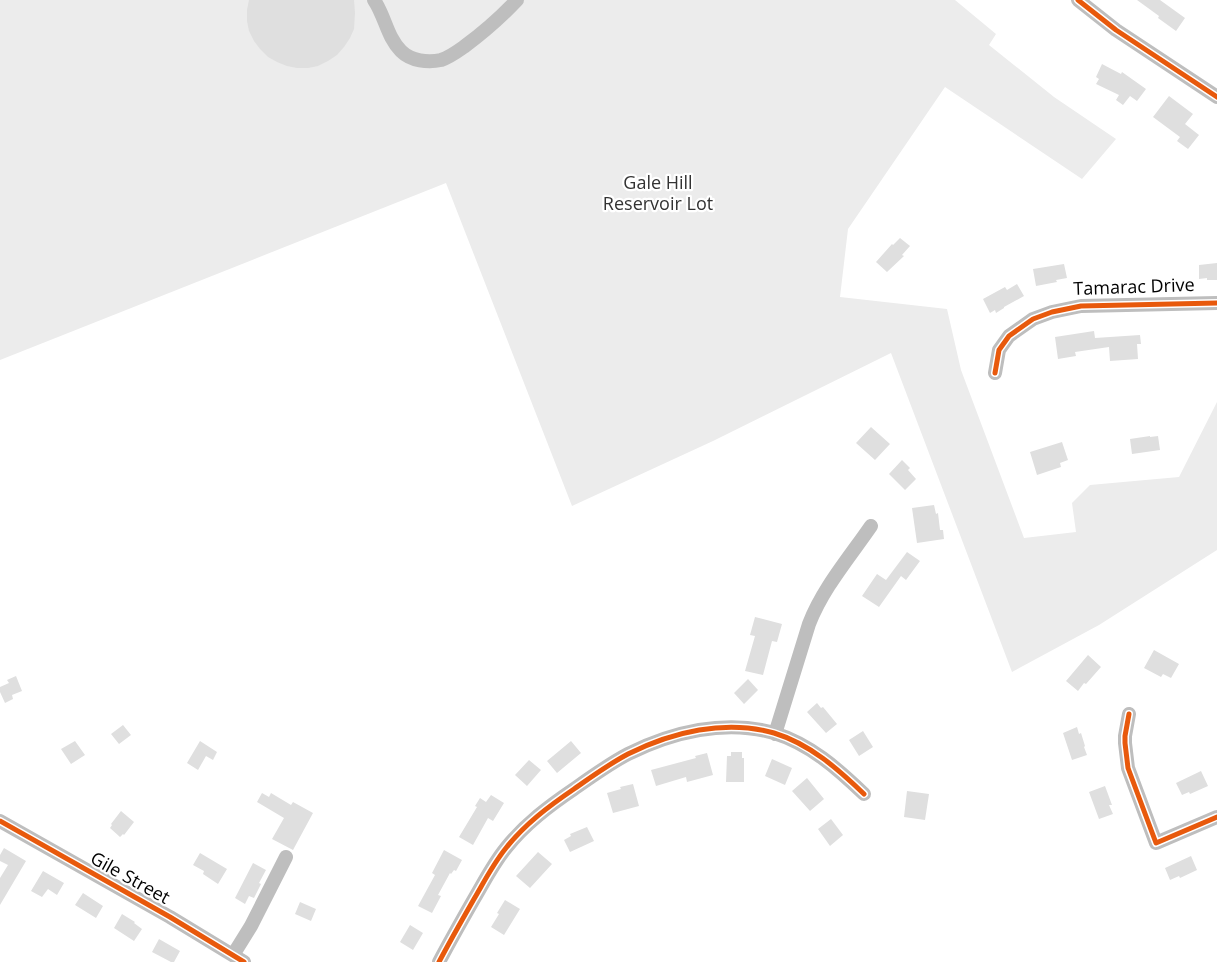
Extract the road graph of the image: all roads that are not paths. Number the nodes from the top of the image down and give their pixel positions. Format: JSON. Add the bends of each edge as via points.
{"nodes":[{"id":1,"x":374,"y":0,"type":"edge"},
{"id":2,"x":517,"y":0,"type":"edge"},
{"id":3,"x":1078,"y":0,"type":"edge"},
{"id":4,"x":1217,"y":97,"type":"edge"},
{"id":5,"x":1217,"y":303,"type":"edge"},
{"id":6,"x":995,"y":373,"type":"dead end"},
{"id":7,"x":872,"y":526,"type":"dead end"},
{"id":8,"x":1129,"y":714,"type":"dead end"},
{"id":9,"x":775,"y":734,"type":"junction"},
{"id":10,"x":864,"y":794,"type":"dead end"},
{"id":11,"x":1217,"y":817,"type":"edge"},
{"id":12,"x":0,"y":821,"type":"edge"},
{"id":13,"x":286,"y":857,"type":"dead end"},
{"id":14,"x":239,"y":959,"type":"edge"},
{"id":15,"x":439,"y":962,"type":"edge"}],
"edges":[{"from":1,"to":2,"type":"street","via":[[402,52],[429,61],[453,54],[488,29]]},
{"from":3,"to":4,"type":"street","via":[[1116,30]]},
{"from":5,"to":6,"type":"street","name":"Tamarac Drive","via":[[1081,306],[1052,312],[1016,329],[1009,336],[1000,350]]},
{"from":7,"to":9,"type":"street","via":[[814,611]]},
{"from":8,"to":11,"type":"street","via":[[1125,736],[1128,768],[1156,843]]},
{"from":9,"to":10,"type":"street","via":[[819,756]]},
{"from":9,"to":15,"type":"street","via":[[732,727],[699,730],[661,740],[590,777],[531,821],[507,847]]},
{"from":12,"to":14,"type":"street","name":"Gile Street"},
{"from":13,"to":14,"type":"street","via":[[251,926]]}]}
